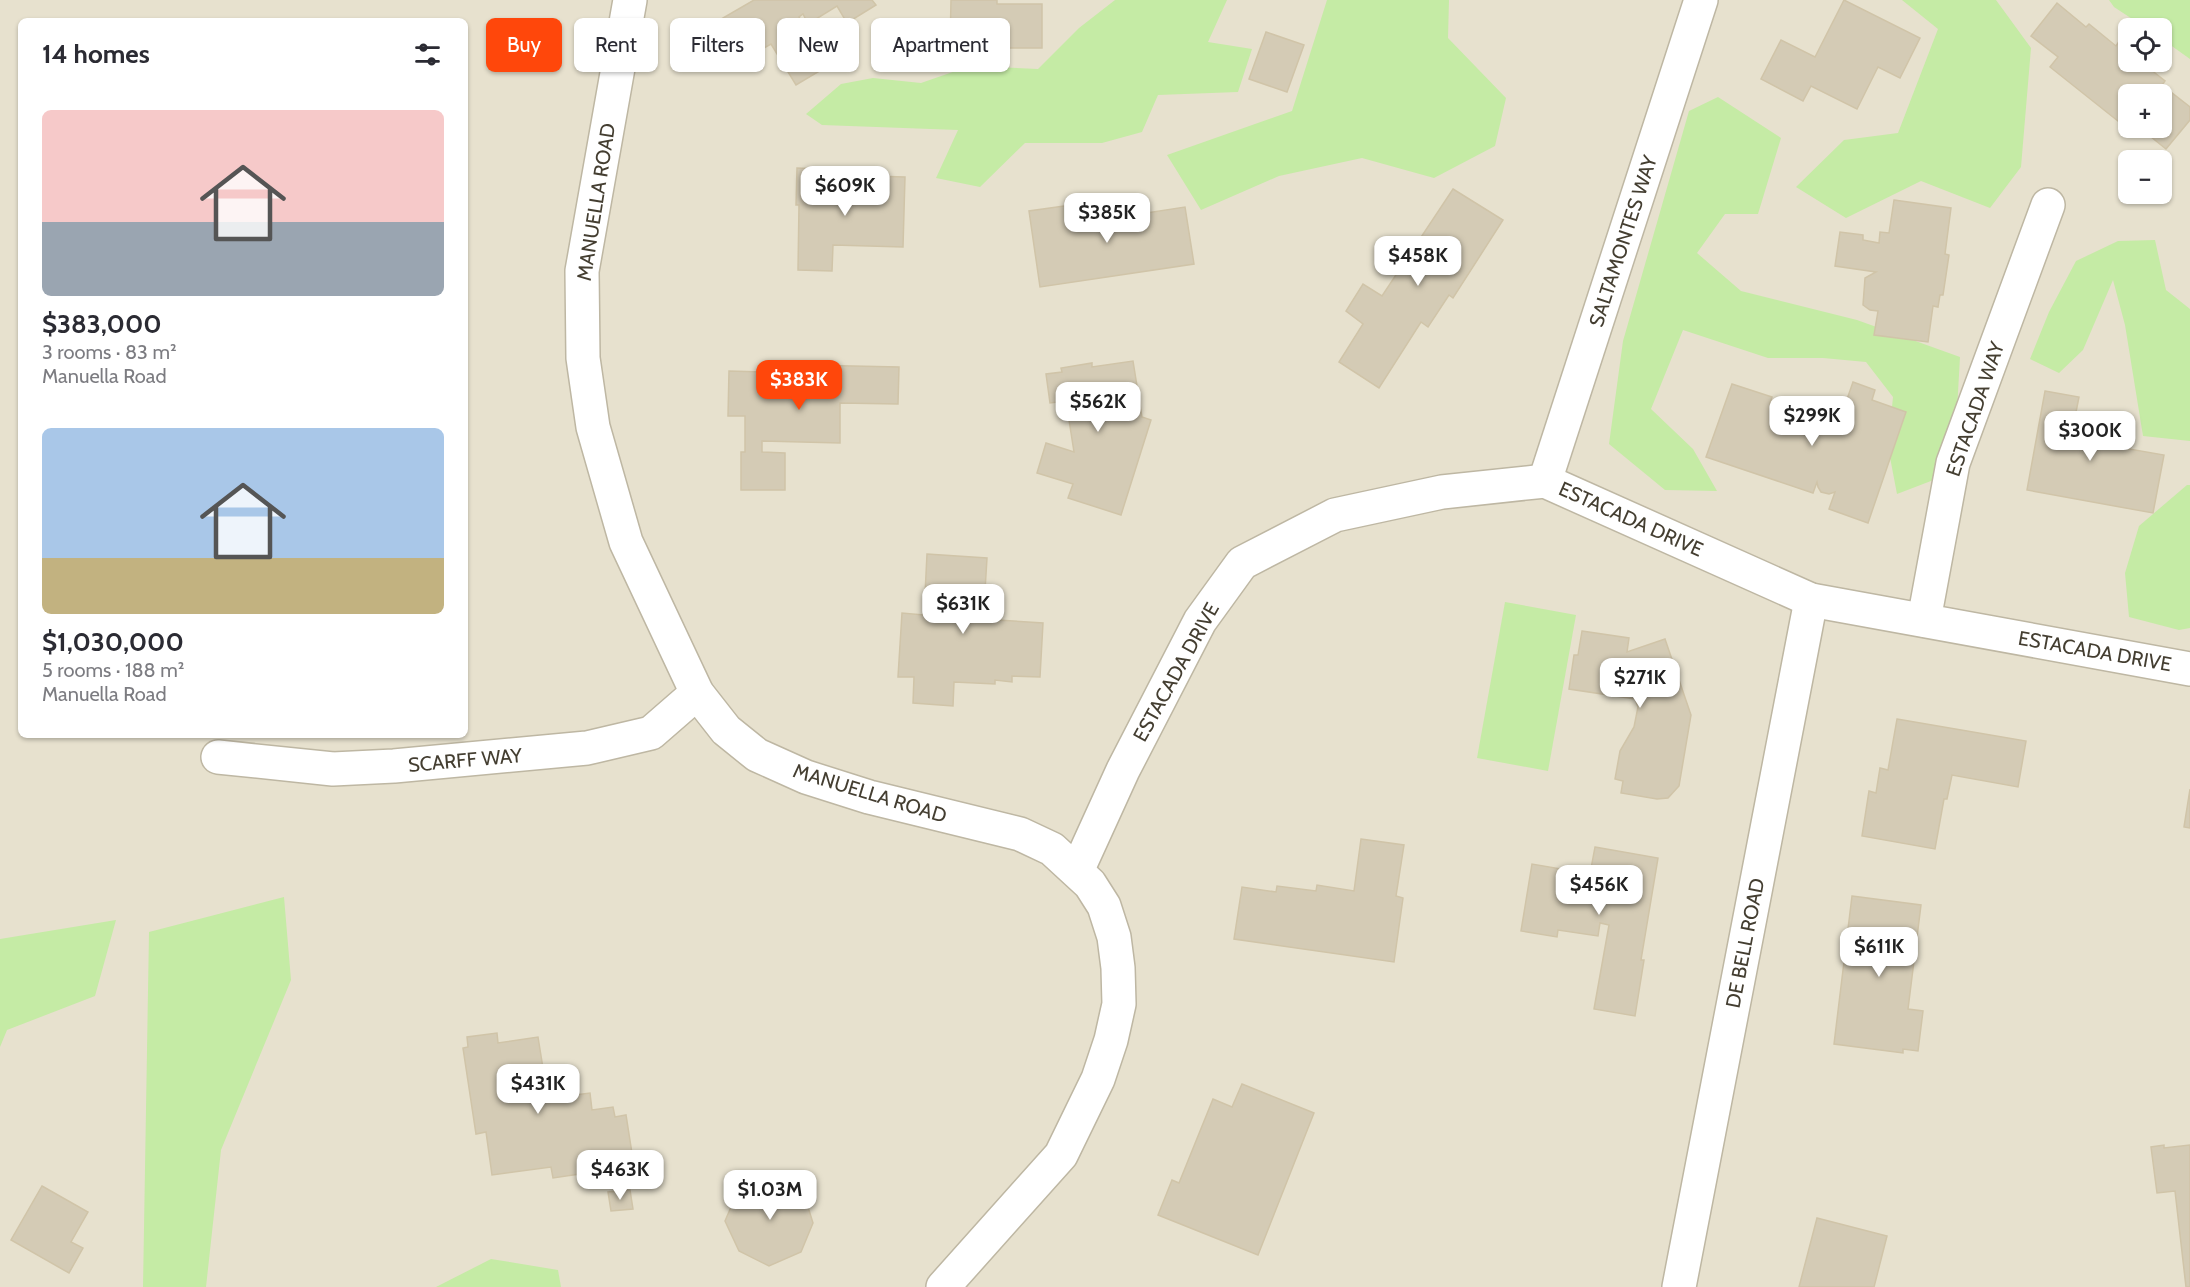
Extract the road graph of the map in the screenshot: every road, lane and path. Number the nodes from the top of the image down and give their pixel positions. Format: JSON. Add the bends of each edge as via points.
{"nodes":[{"id":1,"x":630,"y":0,"type":"edge"},
{"id":2,"x":1701,"y":0,"type":"edge"},
{"id":3,"x":2048,"y":205,"type":"dead end"},
{"id":4,"x":1545,"y":481,"type":"junction"},
{"id":5,"x":1811,"y":600,"type":"junction"},
{"id":6,"x":1924,"y":620,"type":"junction"},
{"id":7,"x":2190,"y":669,"type":"edge"},
{"id":8,"x":697,"y":693,"type":"junction"},
{"id":9,"x":218,"y":757,"type":"dead end"},
{"id":10,"x":1077,"y":871,"type":"junction"},
{"id":11,"x":943,"y":1287,"type":"edge"},
{"id":12,"x":1678,"y":1287,"type":"edge"}],
"edges":[{"from":1,"to":8,"type":"street","name":"MANUELLA ROAD","via":[[582,271],[583,358],[593,427],[626,542]]},
{"from":2,"to":4,"type":"street","name":"SALTAMONTES WAY"},
{"from":3,"to":6,"type":"street","name":"ESTACADA WAY","via":[[1953,463]]},
{"from":4,"to":5,"type":"street","name":"ESTACADA DRIVE"},
{"from":4,"to":10,"type":"street","name":"ESTACADA DRIVE","via":[[1442,492],[1335,516],[1242,563],[1200,621],[1123,770]]},
{"from":5,"to":6,"type":"street","name":"ESTACADA DRIVE"},
{"from":5,"to":12,"type":"street","name":"DE BELL ROAD"},
{"from":6,"to":7,"type":"street","name":"ESTACADA DRIVE"},
{"from":8,"to":9,"type":"street","name":"SCARFF WAY","via":[[651,733],[587,748],[333,769]]},
{"from":8,"to":10,"type":"street","name":"MANUELLA ROAD","via":[[726,730],[757,755],[806,777],[869,797],[1020,834],[1052,849]]},
{"from":10,"to":11,"type":"street","name":"MANUELLA ROAD","via":[[1104,906],[1114,937],[1119,1004],[1111,1041],[1061,1155]]}]}
